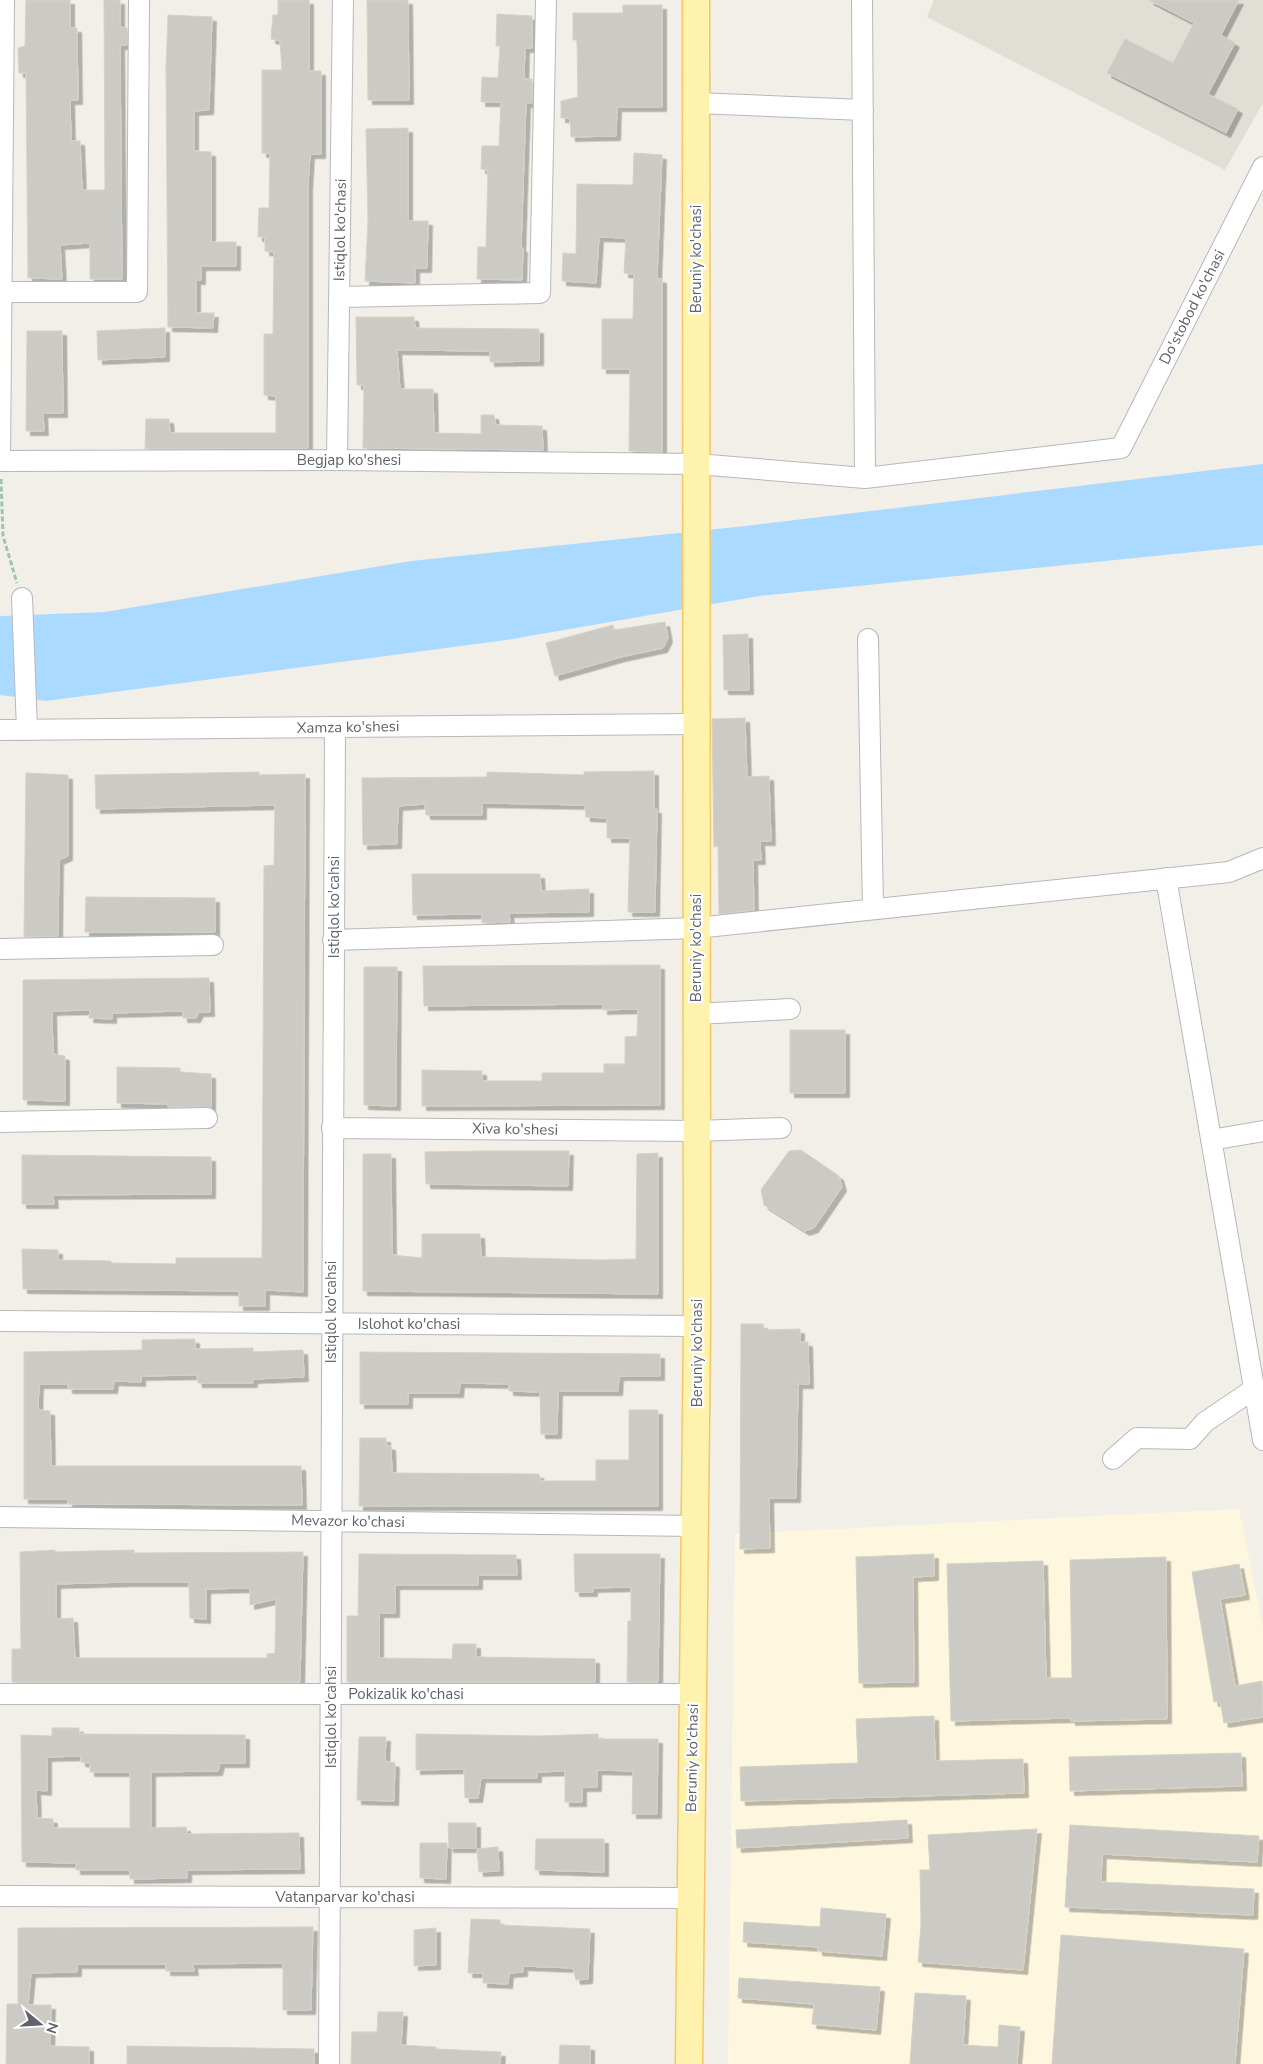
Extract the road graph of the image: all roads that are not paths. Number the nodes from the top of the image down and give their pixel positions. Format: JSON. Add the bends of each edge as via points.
{"nodes":[{"id":1,"x":4,"y":0,"type":"edge"},
{"id":2,"x":139,"y":0,"type":"edge"},
{"id":3,"x":343,"y":0,"type":"edge"},
{"id":4,"x":546,"y":0,"type":"edge"},
{"id":5,"x":696,"y":0,"type":"edge"},
{"id":6,"x":862,"y":0,"type":"edge"},
{"id":7,"x":696,"y":104,"type":"junction"},
{"id":8,"x":863,"y":110,"type":"junction"},
{"id":9,"x":1263,"y":167,"type":"edge"},
{"id":10,"x":2,"y":292,"type":"junction"},
{"id":11,"x":339,"y":297,"type":"junction"},
{"id":12,"x":1121,"y":448,"type":"joint"},
{"id":13,"x":0,"y":460,"type":"edge"},
{"id":14,"x":337,"y":460,"type":"junction"},
{"id":15,"x":697,"y":464,"type":"junction"},
{"id":16,"x":865,"y":478,"type":"junction"},
{"id":17,"x":22,"y":598,"type":"road end"},
{"id":18,"x":868,"y":639,"type":"dead end"},
{"id":19,"x":695,"y":724,"type":"junction"},
{"id":20,"x":335,"y":727,"type":"junction"},
{"id":21,"x":0,"y":730,"type":"edge"},
{"id":22,"x":27,"y":730,"type":"junction"},
{"id":23,"x":1263,"y":858,"type":"edge"},
{"id":24,"x":1166,"y":878,"type":"junction"},
{"id":25,"x":873,"y":910,"type":"junction"},
{"id":26,"x":696,"y":928,"type":"junction"},
{"id":27,"x":333,"y":940,"type":"junction"},
{"id":28,"x":213,"y":945,"type":"dead end"},
{"id":29,"x":0,"y":949,"type":"edge"},
{"id":30,"x":790,"y":1009,"type":"dead end"},
{"id":31,"x":696,"y":1014,"type":"junction"},
{"id":32,"x":207,"y":1118,"type":"dead end"},
{"id":33,"x":0,"y":1122,"type":"edge"},
{"id":34,"x":332,"y":1128,"type":"junction"},
{"id":35,"x":781,"y":1128,"type":"dead end"},
{"id":36,"x":697,"y":1131,"type":"junction"},
{"id":37,"x":1263,"y":1131,"type":"edge"},
{"id":38,"x":1211,"y":1140,"type":"junction"},
{"id":39,"x":0,"y":1321,"type":"edge"},
{"id":40,"x":331,"y":1324,"type":"junction"},
{"id":41,"x":698,"y":1326,"type":"junction"},
{"id":42,"x":1254,"y":1389,"type":"junction"},
{"id":43,"x":1263,"y":1440,"type":"edge"},
{"id":44,"x":1113,"y":1460,"type":"dead end"},
{"id":45,"x":0,"y":1516,"type":"edge"},
{"id":46,"x":331,"y":1521,"type":"junction"},
{"id":47,"x":695,"y":1526,"type":"junction"},
{"id":48,"x":0,"y":1694,"type":"edge"},
{"id":49,"x":331,"y":1694,"type":"junction"},
{"id":50,"x":693,"y":1694,"type":"junction"},
{"id":51,"x":0,"y":1896,"type":"edge"},
{"id":52,"x":331,"y":1897,"type":"junction"},
{"id":53,"x":690,"y":1898,"type":"junction"},
{"id":54,"x":329,"y":2064,"type":"edge"},
{"id":55,"x":689,"y":2064,"type":"edge"}],
"edges":[{"from":1,"to":10,"type":"street"},
{"from":2,"to":10,"type":"street","via":[[136,292]]},
{"from":3,"to":11,"type":"street","name":"Istiqlol ko'chasi"},
{"from":4,"to":11,"type":"street","via":[[540,293]]},
{"from":5,"to":7,"type":"main road","name":"Beruniy ko'chasi"},
{"from":6,"to":8,"type":"street"},
{"from":7,"to":8,"type":"street"},
{"from":7,"to":15,"type":"main road","name":"Beruniy ko'chasi"},
{"from":8,"to":16,"type":"street"},
{"from":9,"to":12,"type":"street","name":"Do'stobod ko'chasi"},
{"from":10,"to":13,"type":"street"},
{"from":11,"to":14,"type":"street","name":"Istiqlol ko'chasi"},
{"from":12,"to":16,"type":"street","name":"Begjap ko'shesi"},
{"from":13,"to":14,"type":"street","name":"Begjap ko'shesi"},
{"from":14,"to":15,"type":"street","name":"Begjap ko'shesi"},
{"from":15,"to":16,"type":"street","name":"Begjap ko'shesi"},
{"from":15,"to":19,"type":"main road","name":"Beruniy ko'chasi"},
{"from":17,"to":22,"type":"street"},
{"from":18,"to":25,"type":"street"},
{"from":19,"to":20,"type":"street","name":"Xamza ko'shesi"},
{"from":19,"to":26,"type":"main road","name":"Beruniy ko'chasi"},
{"from":20,"to":22,"type":"street","name":"Xamza ko'shesi"},
{"from":20,"to":27,"type":"street","name":"Istiqlol ko'cahsi"},
{"from":21,"to":22,"type":"street","name":"Xamza ko'shesi"},
{"from":23,"to":24,"type":"street","via":[[1229,872]]},
{"from":24,"to":25,"type":"street"},
{"from":24,"to":38,"type":"street"},
{"from":25,"to":26,"type":"street"},
{"from":26,"to":27,"type":"street"},
{"from":26,"to":31,"type":"main road","name":"Beruniy ko'chasi"},
{"from":27,"to":34,"type":"street","name":"Istiqlol ko'cahsi"},
{"from":28,"to":29,"type":"street"},
{"from":30,"to":31,"type":"street"},
{"from":31,"to":36,"type":"main road","name":"Beruniy ko'chasi"},
{"from":32,"to":33,"type":"street"},
{"from":34,"to":36,"type":"street","name":"Xiva ko'shesi"},
{"from":34,"to":40,"type":"street","name":"Istiqlol ko'cahsi"},
{"from":35,"to":36,"type":"street","name":"Xiva ko'shesi"},
{"from":36,"to":41,"type":"main road","name":"Beruniy ko'chasi"},
{"from":37,"to":38,"type":"street"},
{"from":38,"to":42,"type":"street"},
{"from":39,"to":40,"type":"street","name":"Islohot ko'chasi"},
{"from":40,"to":41,"type":"street","name":"Islohot ko'chasi"},
{"from":40,"to":46,"type":"street","name":"Istiqlol ko'cahsi"},
{"from":41,"to":47,"type":"main road","name":"Beruniy ko'chasi"},
{"from":42,"to":43,"type":"street"},
{"from":42,"to":44,"type":"street","via":[[1205,1422],[1190,1439],[1137,1438]]},
{"from":45,"to":46,"type":"street","name":"Mevazor ko'chasi"},
{"from":46,"to":47,"type":"street","name":"Mevazor ko'chasi"},
{"from":46,"to":49,"type":"street","name":"Istiqlol ko'cahsi"},
{"from":47,"to":50,"type":"main road","name":"Beruniy ko'chasi"},
{"from":48,"to":49,"type":"street","name":"Pokizalik ko'chasi"},
{"from":49,"to":50,"type":"street","name":"Pokizalik ko'chasi"},
{"from":49,"to":52,"type":"street","name":"Istiqlol ko'cahsi"},
{"from":50,"to":53,"type":"main road","name":"Beruniy ko'chasi"},
{"from":51,"to":52,"type":"street","name":"Vatanparvar ko'chasi"},
{"from":52,"to":53,"type":"street","name":"Vatanparvar ko'chasi"},
{"from":52,"to":54,"type":"street","name":"Istiqlol ko'cahsi"},
{"from":53,"to":55,"type":"main road","name":"Beruniy ko'chasi"}]}
